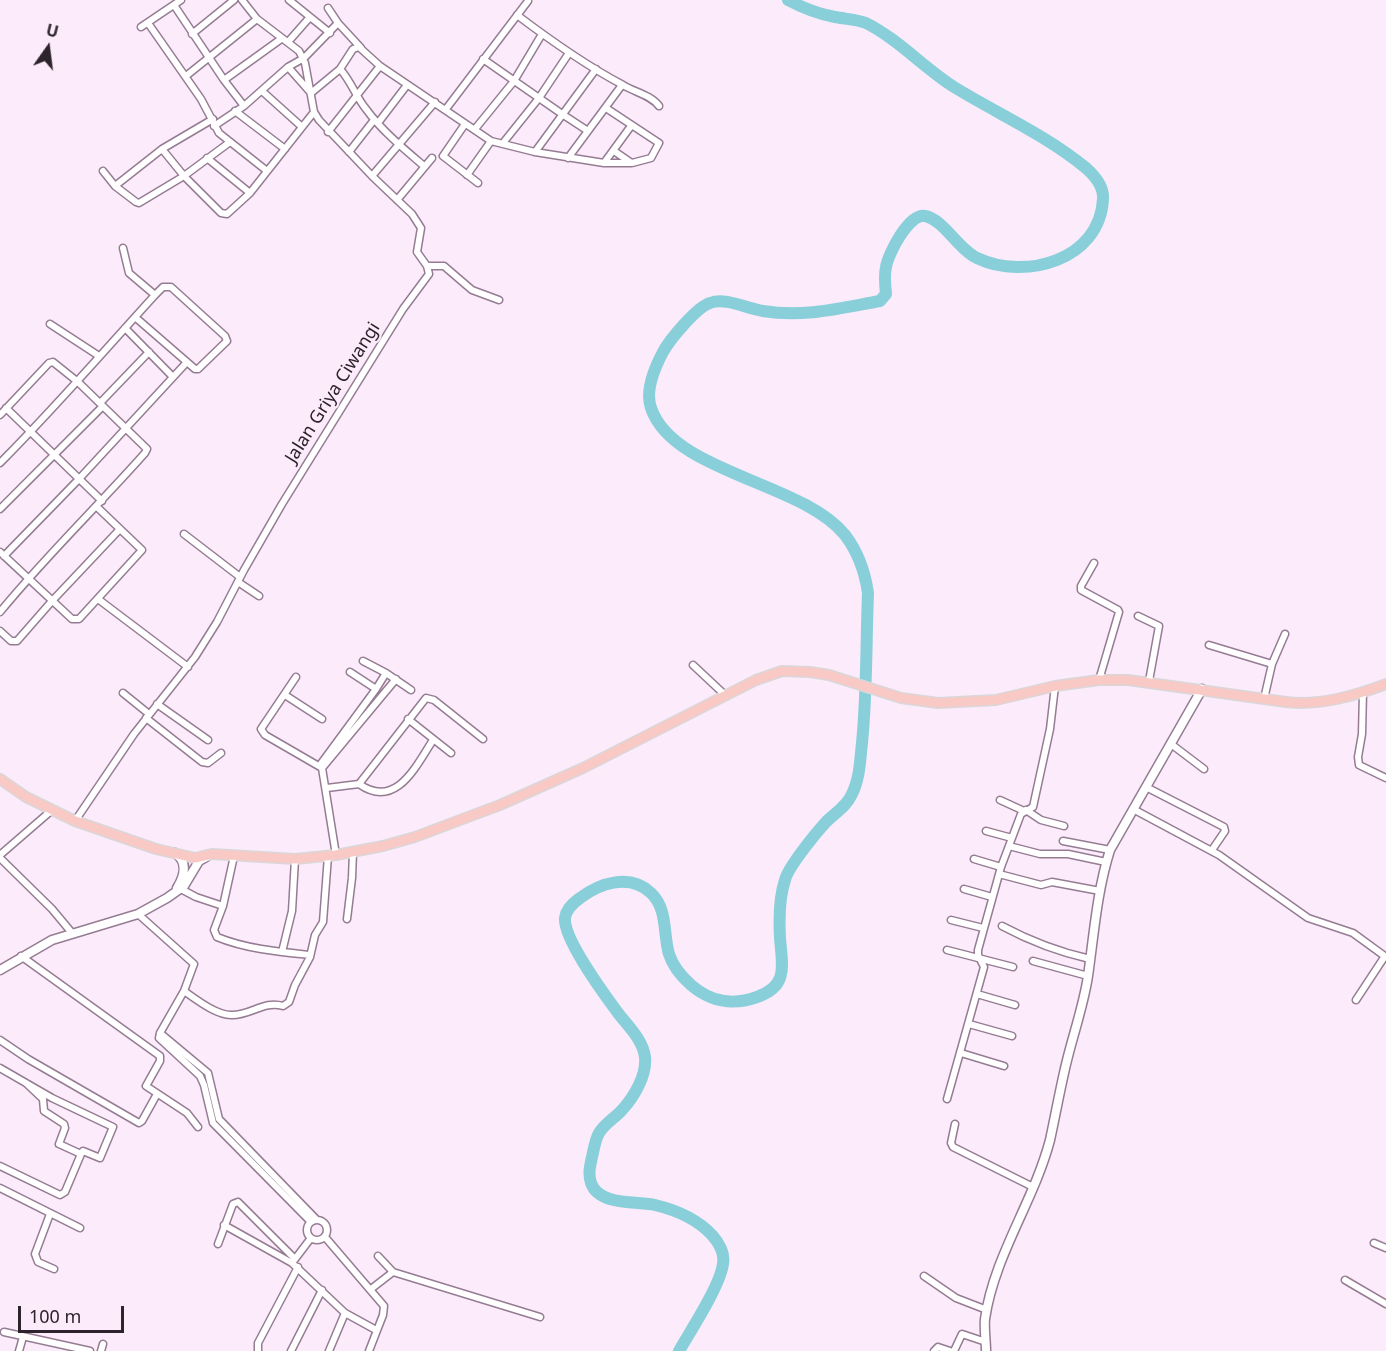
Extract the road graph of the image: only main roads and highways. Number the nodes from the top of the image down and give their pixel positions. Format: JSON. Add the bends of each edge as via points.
{"nodes":[{"id":1,"x":1386,"y":684,"type":"edge"},
{"id":2,"x":2,"y":784,"type":"edge"}],
"edges":[{"from":1,"to":2,"type":"main road","via":[[1316,703],[1296,704],[1149,681],[1099,680],[996,700],[938,703],[901,698],[829,675],[782,670],[521,797],[383,846],[295,859],[212,855],[195,858],[156,849],[75,821]]}]}
